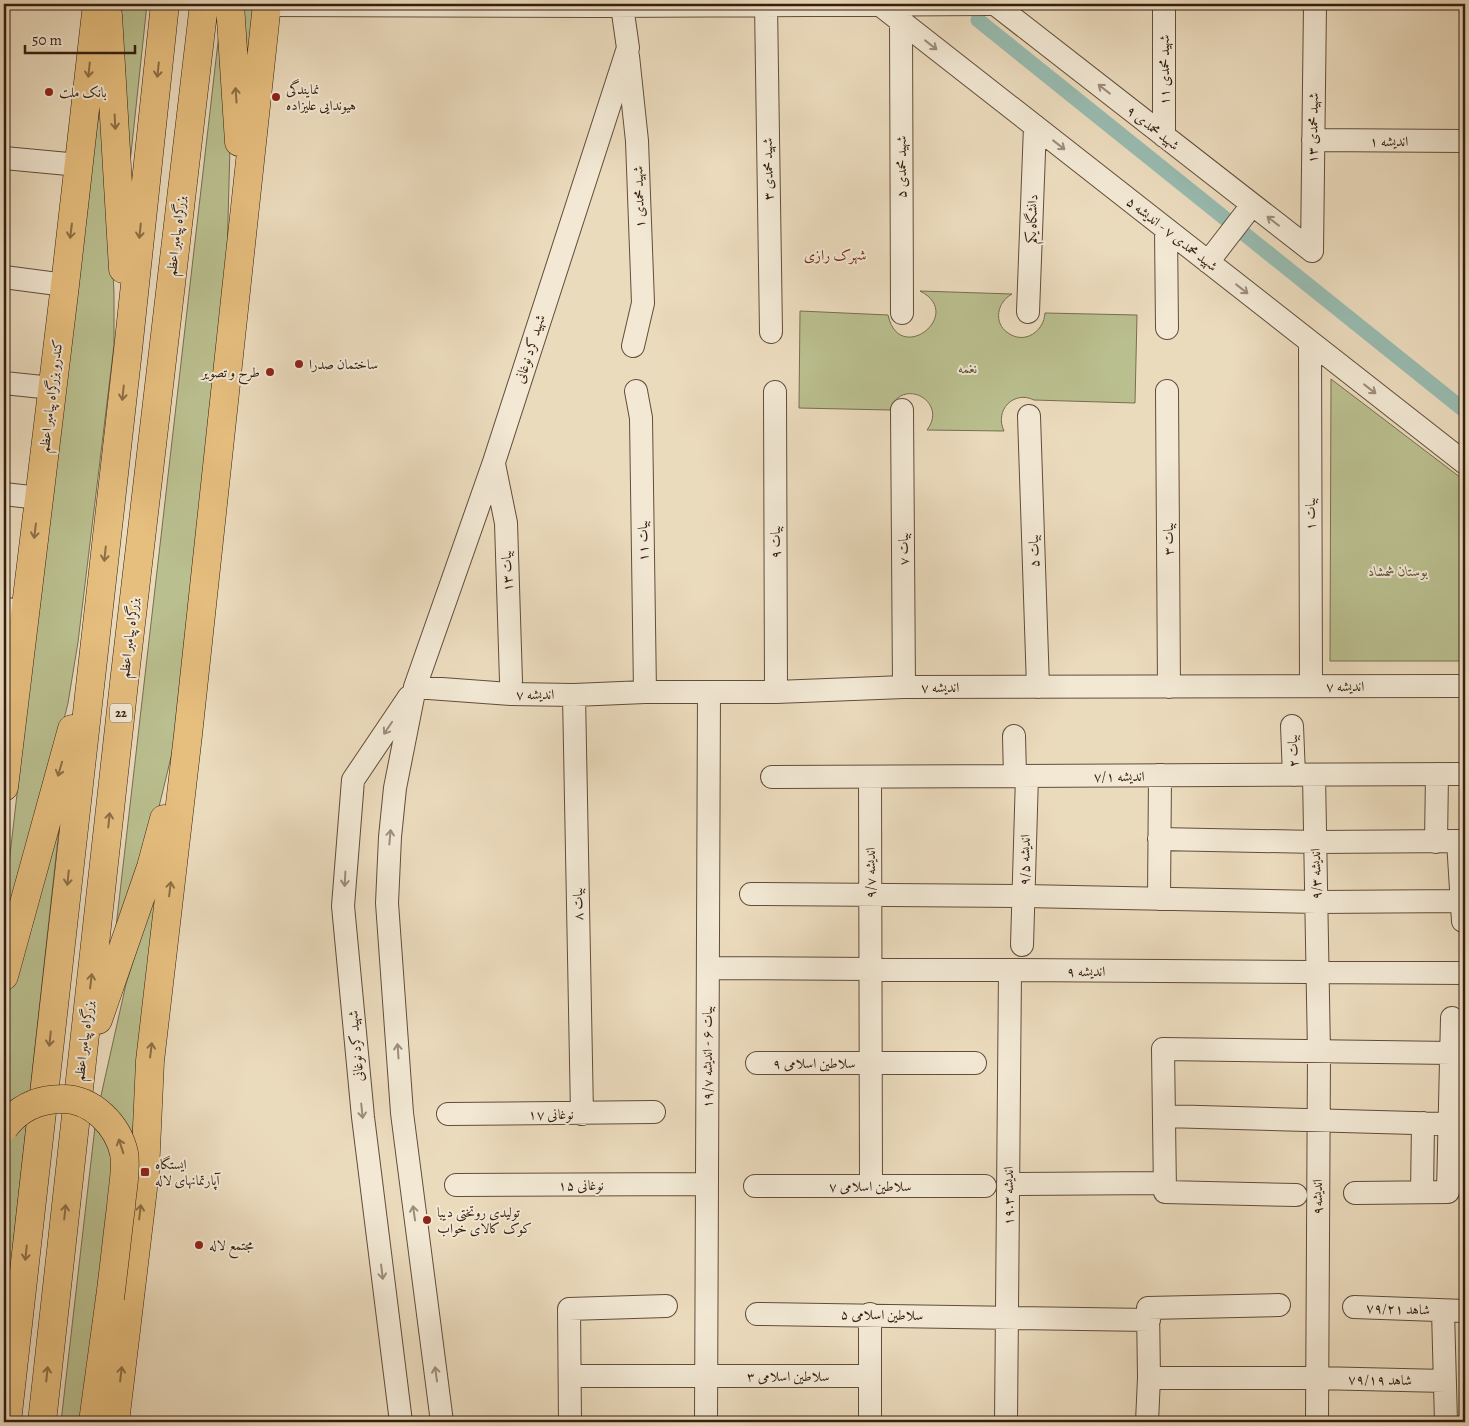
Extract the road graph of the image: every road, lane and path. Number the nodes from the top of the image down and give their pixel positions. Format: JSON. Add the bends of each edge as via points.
{"nodes":[{"id":1,"x":97,"y":4,"type":"edge"},
{"id":2,"x":107,"y":4,"type":"edge"},
{"id":3,"x":165,"y":4,"type":"edge"},
{"id":4,"x":204,"y":4,"type":"edge"},
{"id":5,"x":230,"y":4,"type":"edge"},
{"id":6,"x":267,"y":4,"type":"edge"},
{"id":7,"x":879,"y":4,"type":"edge"},
{"id":8,"x":990,"y":4,"type":"edge"},
{"id":9,"x":995,"y":4,"type":"edge"},
{"id":10,"x":1164,"y":4,"type":"edge"},
{"id":11,"x":1315,"y":4,"type":"edge"},
{"id":12,"x":607,"y":5,"type":"edge"},
{"id":13,"x":766,"y":5,"type":"junction"},
{"id":14,"x":901,"y":22,"type":"junction"},
{"id":15,"x":628,"y":48,"type":"junction"},
{"id":16,"x":1035,"y":126,"type":"junction"},
{"id":17,"x":1164,"y":136,"type":"junction"},
{"id":18,"x":1313,"y":140,"type":"junction"},
{"id":19,"x":1465,"y":141,"type":"edge"},
{"id":20,"x":4,"y":158,"type":"edge"},
{"id":21,"x":79,"y":165,"type":"junction"},
{"id":22,"x":1252,"y":205,"type":"junction"},
{"id":23,"x":244,"y":214,"type":"junction"},
{"id":24,"x":1166,"y":229,"type":"junction"},
{"id":25,"x":1312,"y":251,"type":"joint"},
{"id":26,"x":1208,"y":262,"type":"junction"},
{"id":27,"x":4,"y":277,"type":"edge"},
{"id":28,"x":65,"y":285,"type":"junction"},
{"id":29,"x":1028,"y":312,"type":"dead end"},
{"id":30,"x":902,"y":313,"type":"dead end"},
{"id":31,"x":1167,"y":328,"type":"dead end"},
{"id":32,"x":771,"y":332,"type":"dead end"},
{"id":33,"x":1310,"y":342,"type":"junction"},
{"id":34,"x":633,"y":346,"type":"dead end"},
{"id":35,"x":128,"y":350,"type":"junction"},
{"id":36,"x":4,"y":383,"type":"edge"},
{"id":37,"x":52,"y":388,"type":"junction"},
{"id":38,"x":636,"y":391,"type":"dead end"},
{"id":39,"x":1167,"y":391,"type":"dead end"},
{"id":40,"x":775,"y":392,"type":"dead end"},
{"id":41,"x":902,"y":410,"type":"dead end"},
{"id":42,"x":1030,"y":416,"type":"dead end"},
{"id":43,"x":494,"y":462,"type":"junction"},
{"id":44,"x":1465,"y":463,"type":"edge"},
{"id":45,"x":4,"y":494,"type":"edge"},
{"id":46,"x":39,"y":498,"type":"junction"},
{"id":47,"x":14,"y":619,"type":"edge"},
{"id":48,"x":94,"y":655,"type":"junction"},
{"id":49,"x":511,"y":681,"type":"dead end"},
{"id":50,"x":1311,"y":686,"type":"junction"},
{"id":51,"x":1465,"y":686,"type":"edge"},
{"id":52,"x":415,"y":687,"type":"junction"},
{"id":53,"x":1038,"y":687,"type":"junction"},
{"id":54,"x":1169,"y":687,"type":"junction"},
{"id":55,"x":904,"y":688,"type":"junction"},
{"id":56,"x":645,"y":692,"type":"junction"},
{"id":57,"x":709,"y":692,"type":"junction"},
{"id":58,"x":776,"y":692,"type":"junction"},
{"id":59,"x":574,"y":695,"type":"junction"},
{"id":60,"x":1292,"y":726,"type":"dead end"},
{"id":61,"x":188,"y":735,"type":"junction"},
{"id":62,"x":1014,"y":736,"type":"dead end"},
{"id":63,"x":1437,"y":774,"type":"junction"},
{"id":64,"x":1465,"y":774,"type":"edge"},
{"id":65,"x":1160,"y":775,"type":"junction"},
{"id":66,"x":1304,"y":775,"type":"junction"},
{"id":67,"x":1021,"y":776,"type":"junction"},
{"id":68,"x":772,"y":777,"type":"dead end"},
{"id":69,"x":870,"y":777,"type":"junction"},
{"id":70,"x":4,"y":787,"type":"edge"},
{"id":71,"x":1159,"y":838,"type":"junction"},
{"id":72,"x":1316,"y":842,"type":"junction"},
{"id":73,"x":1436,"y":842,"type":"junction"},
{"id":74,"x":751,"y":894,"type":"dead end"},
{"id":75,"x":870,"y":896,"type":"junction"},
{"id":76,"x":1024,"y":896,"type":"junction"},
{"id":77,"x":1159,"y":899,"type":"junction"},
{"id":78,"x":1317,"y":902,"type":"junction"},
{"id":79,"x":1022,"y":945,"type":"dead end"},
{"id":80,"x":708,"y":968,"type":"junction"},
{"id":81,"x":871,"y":969,"type":"junction"},
{"id":82,"x":1010,"y":970,"type":"junction"},
{"id":83,"x":1318,"y":972,"type":"junction"},
{"id":84,"x":1465,"y":973,"type":"edge"},
{"id":85,"x":4,"y":976,"type":"edge"},
{"id":86,"x":1452,"y":1018,"type":"dead end"},
{"id":87,"x":1319,"y":1053,"type":"junction"},
{"id":88,"x":1451,"y":1053,"type":"junction"},
{"id":89,"x":757,"y":1063,"type":"dead end"},
{"id":90,"x":871,"y":1063,"type":"junction"},
{"id":91,"x":975,"y":1063,"type":"dead end"},
{"id":92,"x":81,"y":1071,"type":"junction"},
{"id":93,"x":654,"y":1112,"type":"dead end"},
{"id":94,"x":1455,"y":1113,"type":"edge"},
{"id":95,"x":448,"y":1114,"type":"dead end"},
{"id":96,"x":582,"y":1114,"type":"junction"},
{"id":97,"x":1164,"y":1116,"type":"junction"},
{"id":98,"x":1317,"y":1121,"type":"junction"},
{"id":99,"x":1423,"y":1123,"type":"junction"},
{"id":100,"x":4,"y":1128,"type":"edge"},
{"id":101,"x":1457,"y":1176,"type":"edge"},
{"id":102,"x":1164,"y":1183,"type":"junction"},
{"id":103,"x":707,"y":1184,"type":"junction"},
{"id":104,"x":1008,"y":1184,"type":"junction"},
{"id":105,"x":456,"y":1186,"type":"dead end"},
{"id":106,"x":755,"y":1186,"type":"dead end"},
{"id":107,"x":871,"y":1186,"type":"junction"},
{"id":108,"x":985,"y":1186,"type":"dead end"},
{"id":109,"x":1422,"y":1192,"type":"junction"},
{"id":110,"x":1355,"y":1193,"type":"dead end"},
{"id":111,"x":1296,"y":1195,"type":"dead end"},
{"id":112,"x":1279,"y":1304,"type":"dead end"},
{"id":113,"x":666,"y":1306,"type":"dead end"},
{"id":114,"x":1354,"y":1307,"type":"dead end"},
{"id":115,"x":1443,"y":1310,"type":"junction"},
{"id":116,"x":1465,"y":1312,"type":"edge"},
{"id":117,"x":757,"y":1314,"type":"dead end"},
{"id":118,"x":870,"y":1314,"type":"junction"},
{"id":119,"x":1007,"y":1317,"type":"junction"},
{"id":120,"x":1148,"y":1320,"type":"junction"},
{"id":121,"x":570,"y":1376,"type":"junction"},
{"id":122,"x":706,"y":1376,"type":"junction"},
{"id":123,"x":870,"y":1376,"type":"junction"},
{"id":124,"x":1149,"y":1378,"type":"junction"},
{"id":125,"x":1316,"y":1378,"type":"junction"},
{"id":126,"x":1445,"y":1381,"type":"junction"},
{"id":127,"x":7,"y":1422,"type":"edge"},
{"id":128,"x":42,"y":1422,"type":"edge"},
{"id":129,"x":93,"y":1422,"type":"edge"},
{"id":130,"x":115,"y":1422,"type":"edge"},
{"id":131,"x":401,"y":1422,"type":"edge"},
{"id":132,"x":442,"y":1422,"type":"edge"},
{"id":133,"x":570,"y":1422,"type":"edge"},
{"id":134,"x":706,"y":1422,"type":"edge"},
{"id":135,"x":870,"y":1422,"type":"edge"},
{"id":136,"x":1006,"y":1422,"type":"edge"},
{"id":137,"x":1147,"y":1422,"type":"edge"},
{"id":138,"x":1316,"y":1422,"type":"edge"},
{"id":139,"x":1446,"y":1422,"type":"edge"}],
"edges":[{"from":1,"to":21,"type":"highway","name":"کندرو بزرگراه پیامبر اعظم","one_way":true},
{"from":2,"to":35,"type":"highway","one_way":true},
{"from":3,"to":35,"type":"highway","one_way":true},
{"from":92,"to":4,"type":"highway","name":"بزرگراه پیامبر اعظم","number":"22","one_way":true},
{"from":23,"to":5,"type":"highway","one_way":true},
{"from":6,"to":12,"type":"street"},
{"from":6,"to":23,"type":"highway"},
{"from":7,"to":8,"type":"street"},
{"from":7,"to":13,"type":"street"},
{"from":7,"to":14,"type":"street","name":"شهید محمدی ۷ - اندیشه ۵"},
{"from":17,"to":9,"type":"street","name":"شهید محمدی ۹","one_way":true},
{"from":10,"to":17,"type":"street","name":"شهید محمدی ۱۱"},
{"from":11,"to":18,"type":"street","name":"شهید محمدی ۱۳"},
{"from":12,"to":13,"type":"street"},
{"from":12,"to":15,"type":"street","name":"شهید کرد نوغانی"},
{"from":13,"to":32,"type":"street","name":"شهید محمدی ۳"},
{"from":14,"to":16,"type":"street","name":"شهید محمدی ۷ - اندیشه ۵","one_way":true},
{"from":14,"to":30,"type":"street","name":"شهید محمدی ۵"},
{"from":15,"to":34,"type":"street","name":"شهید محمدی ۱","via":[[637,141],[643,303]]},
{"from":15,"to":43,"type":"street","name":"شهید کرد نوغانی"},
{"from":16,"to":24,"type":"street","name":"شهید محمدی ۷ - اندیشه ۵","one_way":true},
{"from":16,"to":29,"type":"street","name":"دانشگاه یکم"},
{"from":17,"to":22,"type":"street","name":"شهید محمدی ۹"},
{"from":18,"to":19,"type":"street","name":"اندیشه ۱"},
{"from":18,"to":25,"type":"street","name":"شهید محمدی ۱۳"},
{"from":20,"to":21,"type":"street"},
{"from":21,"to":28,"type":"highway","name":"کندرو بزرگراه پیامبر اعظم","one_way":true},
{"from":25,"to":22,"type":"street","name":"شهید محمدی ۹","one_way":true},
{"from":22,"to":26,"type":"street"},
{"from":23,"to":61,"type":"highway"},
{"from":24,"to":26,"type":"street","name":"شهید محمدی ۷ - اندیشه ۵"},
{"from":24,"to":31,"type":"street"},
{"from":26,"to":33,"type":"street","name":"شهید محمدی ۷ - اندیشه ۵","one_way":true},
{"from":27,"to":28,"type":"street"},
{"from":28,"to":37,"type":"highway","name":"کندرو بزرگراه پیامبر اعظم"},
{"from":33,"to":44,"type":"street","name":"شهید محمدی ۷ - اندیشه ۵","one_way":true},
{"from":33,"to":50,"type":"street","name":"بیات ۱"},
{"from":35,"to":48,"type":"highway","one_way":true},
{"from":36,"to":37,"type":"street"},
{"from":37,"to":46,"type":"highway","name":"کندرو بزرگراه پیامبر اعظم"},
{"from":38,"to":56,"type":"street","name":"بیات ۱۱","via":[[640,418]]},
{"from":39,"to":54,"type":"street","name":"بیات ۳"},
{"from":40,"to":58,"type":"street","name":"بیات ۹"},
{"from":41,"to":55,"type":"street","name":"بیات ۷"},
{"from":42,"to":53,"type":"street","name":"بیات ۵"},
{"from":43,"to":49,"type":"street","name":"بیات ۱۳","via":[[506,523]]},
{"from":43,"to":52,"type":"street","name":"شهید کرد نوغانی"},
{"from":45,"to":46,"type":"street"},
{"from":46,"to":47,"type":"highway","name":"کندرو بزرگراه پیامبر اعظم","one_way":true},
{"from":47,"to":70,"type":"highway","name":"کندرو بزرگراه پیامبر اعظم"},
{"from":48,"to":85,"type":"highway","one_way":true},
{"from":48,"to":127,"type":"highway","one_way":true},
{"from":50,"to":51,"type":"street","name":"اندیشه ۷"},
{"from":50,"to":54,"type":"street","name":"اندیشه ۷"},
{"from":52,"to":59,"type":"street","name":"اندیشه ۷"},
{"from":52,"to":131,"type":"street","name":"شهید کرد نوغانی","one_way":true,"via":[[353,780],[343,906],[363,1117]]},
{"from":132,"to":52,"type":"street","name":"شهید کرد نوغانی","one_way":true,"via":[[402,1114],[387,903],[395,788]]},
{"from":53,"to":54,"type":"street","name":"اندیشه ۷"},
{"from":53,"to":55,"type":"street","name":"اندیشه ۷"},
{"from":55,"to":58,"type":"street","name":"اندیشه ۷"},
{"from":56,"to":57,"type":"street","name":"اندیشه ۷"},
{"from":56,"to":59,"type":"street","name":"اندیشه ۷"},
{"from":57,"to":58,"type":"street","name":"اندیشه ۷"},
{"from":57,"to":80,"type":"street","name":"بیات ۶ - اندیشه ۱۹/۷"},
{"from":59,"to":96,"type":"street","name":"بیات ۸"},
{"from":60,"to":66,"type":"street","name":"بیات ۲"},
{"from":61,"to":92,"type":"highway","via":[[151,867]]},
{"from":130,"to":61,"type":"highway","one_way":true,"via":[[145,1172],[150,1061]]},
{"from":62,"to":67,"type":"street","name":"اندیشه ۹/۵"},
{"from":63,"to":64,"type":"street","name":"اندیشه ۷/۱"},
{"from":63,"to":66,"type":"street","name":"اندیشه ۷/۱"},
{"from":63,"to":73,"type":"street"},
{"from":65,"to":66,"type":"street","name":"اندیشه ۷/۱"},
{"from":65,"to":67,"type":"street","name":"اندیشه ۷/۱"},
{"from":65,"to":71,"type":"street"},
{"from":66,"to":72,"type":"street","name":"اندیشه ۹/۳"},
{"from":67,"to":69,"type":"street","name":"اندیشه ۷/۱"},
{"from":67,"to":76,"type":"street","name":"اندیشه ۹/۵"},
{"from":68,"to":69,"type":"street","name":"اندیشه ۷/۱"},
{"from":69,"to":75,"type":"street","name":"اندیشه ۹/۷"},
{"from":71,"to":72,"type":"street"},
{"from":71,"to":77,"type":"street"},
{"from":72,"to":73,"type":"street"},
{"from":72,"to":78,"type":"street","name":"اندیشه ۹/۳"},
{"from":73,"to":78,"type":"street","via":[[1458,841],[1462,911]]},
{"from":74,"to":75,"type":"street"},
{"from":75,"to":76,"type":"street"},
{"from":75,"to":81,"type":"street","name":"اندیشه ۹/۷"},
{"from":76,"to":77,"type":"street"},
{"from":76,"to":79,"type":"street","name":"اندیشه ۹/۵"},
{"from":77,"to":78,"type":"street"},
{"from":78,"to":83,"type":"street","name":"اندیشه ۹/۳"},
{"from":80,"to":81,"type":"street","name":"اندیشه ۹"},
{"from":80,"to":103,"type":"street","name":"بیات ۶ - اندیشه ۱۹/۷"},
{"from":81,"to":82,"type":"street","name":"اندیشه ۹"},
{"from":81,"to":90,"type":"street","name":"اندیشه ۹/۷"},
{"from":82,"to":83,"type":"street","name":"اندیشه ۹"},
{"from":82,"to":104,"type":"street","name":"اندیشه ۱۹.۳"},
{"from":83,"to":84,"type":"street","name":"اندیشه ۹"},
{"from":83,"to":87,"type":"street","name":"اندیشه۹"},
{"from":86,"to":88,"type":"street"},
{"from":87,"to":88,"type":"street"},
{"from":87,"to":97,"type":"street","via":[[1163,1049]]},
{"from":87,"to":98,"type":"street","name":"اندیشه۹"},
{"from":88,"to":94,"type":"street"},
{"from":89,"to":90,"type":"street","name":"سلاطین اسلامی ۹"},
{"from":90,"to":91,"type":"street","name":"سلاطین اسلامی ۹"},
{"from":90,"to":107,"type":"street","name":"اندیشه ۹/۷"},
{"from":128,"to":92,"type":"highway","name":"بزرگراه پیامبر اعظم","number":"22","one_way":true},
{"from":93,"to":96,"type":"street","name":"نوغانی ۱۷"},
{"from":94,"to":99,"type":"street"},
{"from":94,"to":101,"type":"street"},
{"from":95,"to":96,"type":"street","name":"نوغانی ۱۷"},
{"from":97,"to":98,"type":"street"},
{"from":97,"to":102,"type":"street"},
{"from":98,"to":99,"type":"street"},
{"from":98,"to":125,"type":"street","name":"اندیشه۹"},
{"from":99,"to":109,"type":"street"},
{"from":129,"to":100,"type":"highway","one_way":true,"bridge":true,"via":[[110,1298],[124,1154],[117,1134],[105,1118],[88,1105],[68,1099],[47,1099],[27,1106]]},
{"from":101,"to":109,"type":"street","via":[[1448,1192]]},
{"from":102,"to":104,"type":"street"},
{"from":102,"to":111,"type":"street","via":[[1165,1192]]},
{"from":103,"to":105,"type":"street","name":"نوغانی ۱۵"},
{"from":103,"to":122,"type":"street","name":"بیات ۶ - اندیشه ۱۹/۷"},
{"from":104,"to":119,"type":"street","name":"اندیشه ۱۹.۳"},
{"from":106,"to":107,"type":"street","name":"سلاطین اسلامی ۷"},
{"from":107,"to":108,"type":"street","name":"سلاطین اسلامی ۷"},
{"from":109,"to":110,"type":"street"},
{"from":112,"to":120,"type":"street","via":[[1148,1308]]},
{"from":113,"to":121,"type":"street","via":[[569,1309]]},
{"from":114,"to":115,"type":"street","name":"شاهد ۷۹/۲۱"},
{"from":115,"to":116,"type":"street","name":"شاهد ۷۹/۲۱"},
{"from":115,"to":126,"type":"street"},
{"from":117,"to":118,"type":"street","name":"سلاطین اسلامی ۵"},
{"from":118,"to":119,"type":"street","name":"سلاطین اسلامی ۵"},
{"from":118,"to":123,"type":"street"},
{"from":119,"to":120,"type":"street","name":"سلاطین اسلامی ۵"},
{"from":119,"to":136,"type":"street","name":"اندیشه ۱۹.۳"},
{"from":120,"to":124,"type":"street"},
{"from":121,"to":122,"type":"street","name":"سلاطین اسلامی ۳"},
{"from":121,"to":133,"type":"street"},
{"from":122,"to":123,"type":"street","name":"سلاطین اسلامی ۳"},
{"from":122,"to":134,"type":"street","name":"بیات ۶ - اندیشه ۱۹/۷"},
{"from":123,"to":135,"type":"street"},
{"from":124,"to":125,"type":"street","name":"شاهد ۷۹/۱۹"},
{"from":124,"to":137,"type":"street"},
{"from":125,"to":126,"type":"street","name":"شاهد ۷۹/۱۹"},
{"from":125,"to":138,"type":"street","name":"اندیشه۹"},
{"from":126,"to":139,"type":"street"}]}
